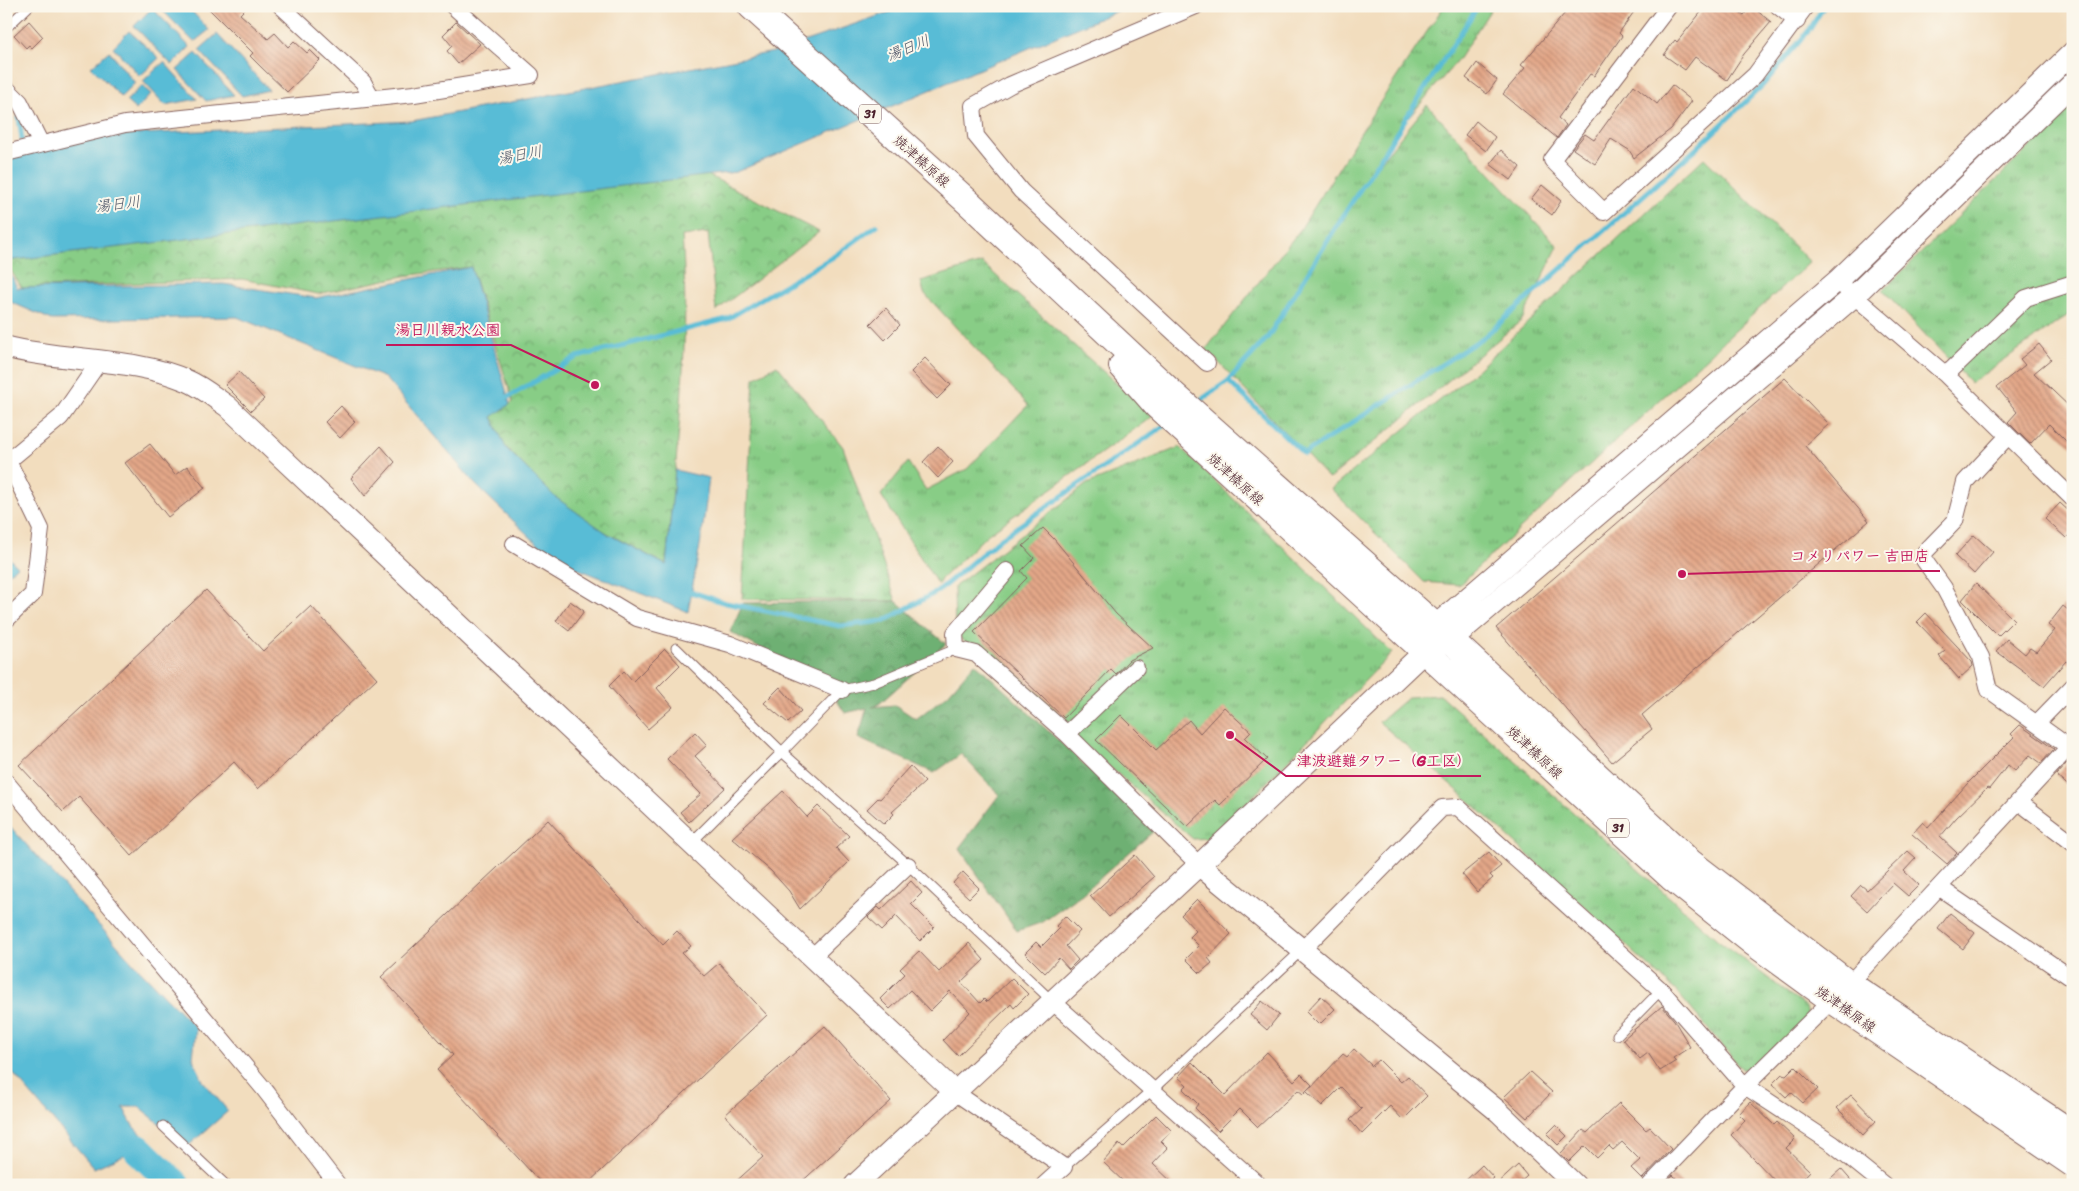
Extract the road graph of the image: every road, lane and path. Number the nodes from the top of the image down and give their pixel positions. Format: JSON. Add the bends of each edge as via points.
{"nodes":[{"id":1,"x":29,"y":6,"type":"edge"},
{"id":2,"x":281,"y":6,"type":"edge"},
{"id":3,"x":453,"y":6,"type":"edge"},
{"id":4,"x":750,"y":6,"type":"edge"},
{"id":5,"x":1196,"y":6,"type":"edge"},
{"id":6,"x":1669,"y":6,"type":"edge"},
{"id":7,"x":1778,"y":6,"type":"edge"},
{"id":8,"x":1806,"y":6,"type":"edge"},
{"id":9,"x":1797,"y":21,"type":"junction"},
{"id":10,"x":6,"y":28,"type":"edge"},
{"id":11,"x":2073,"y":52,"type":"edge"},
{"id":12,"x":2073,"y":83,"type":"edge"},
{"id":13,"x":6,"y":88,"type":"edge"},
{"id":14,"x":372,"y":98,"type":"junction"},
{"id":15,"x":41,"y":144,"type":"junction"},
{"id":16,"x":6,"y":153,"type":"edge"},
{"id":17,"x":1838,"y":280,"type":"junction"},
{"id":18,"x":2073,"y":283,"type":"edge"},
{"id":19,"x":1853,"y":297,"type":"junction"},
{"id":20,"x":6,"y":347,"type":"edge"},
{"id":21,"x":99,"y":362,"type":"junction"},
{"id":22,"x":1207,"y":363,"type":"dead end"},
{"id":23,"x":1946,"y":375,"type":"junction"},
{"id":24,"x":2008,"y":436,"type":"junction"},
{"id":25,"x":1208,"y":439,"type":"junction"},
{"id":26,"x":7,"y":460,"type":"edge"},
{"id":27,"x":2073,"y":499,"type":"edge"},
{"id":28,"x":514,"y":544,"type":"dead end"},
{"id":29,"x":1007,"y":571,"type":"dead end"},
{"id":30,"x":6,"y":620,"type":"edge"},
{"id":31,"x":1442,"y":634,"type":"junction"},
{"id":32,"x":676,"y":648,"type":"dead end"},
{"id":33,"x":956,"y":649,"type":"junction"},
{"id":34,"x":1425,"y":651,"type":"junction"},
{"id":35,"x":1136,"y":668,"type":"dead end"},
{"id":36,"x":2073,"y":686,"type":"edge"},
{"id":37,"x":842,"y":690,"type":"junction"},
{"id":38,"x":2037,"y":723,"type":"junction"},
{"id":39,"x":1067,"y":734,"type":"junction"},
{"id":40,"x":2071,"y":749,"type":"edge"},
{"id":41,"x":782,"y":752,"type":"junction"},
{"id":42,"x":6,"y":782,"type":"edge"},
{"id":43,"x":2019,"y":802,"type":"junction"},
{"id":44,"x":691,"y":843,"type":"junction"},
{"id":45,"x":2073,"y":843,"type":"edge"},
{"id":46,"x":908,"y":864,"type":"junction"},
{"id":47,"x":1198,"y":865,"type":"junction"},
{"id":48,"x":1940,"y":888,"type":"junction"},
{"id":49,"x":1302,"y":950,"type":"junction"},
{"id":50,"x":812,"y":958,"type":"junction"},
{"id":51,"x":2073,"y":979,"type":"edge"},
{"id":52,"x":1662,"y":990,"type":"junction"},
{"id":53,"x":1841,"y":992,"type":"junction"},
{"id":54,"x":1052,"y":1001,"type":"junction"},
{"id":55,"x":1617,"y":1035,"type":"dead end"},
{"id":56,"x":1745,"y":1086,"type":"junction"},
{"id":57,"x":1152,"y":1090,"type":"junction"},
{"id":58,"x":956,"y":1093,"type":"junction"},
{"id":59,"x":163,"y":1126,"type":"dead end"},
{"id":60,"x":2073,"y":1134,"type":"edge"},
{"id":61,"x":2073,"y":1164,"type":"edge"},
{"id":62,"x":1064,"y":1166,"type":"junction"},
{"id":63,"x":226,"y":1185,"type":"edge"},
{"id":64,"x":338,"y":1185,"type":"edge"},
{"id":65,"x":855,"y":1185,"type":"edge"},
{"id":66,"x":1044,"y":1185,"type":"edge"},
{"id":67,"x":1259,"y":1185,"type":"edge"},
{"id":68,"x":1575,"y":1185,"type":"edge"},
{"id":69,"x":1650,"y":1185,"type":"edge"},
{"id":70,"x":1884,"y":1185,"type":"edge"}],
"edges":[{"from":1,"to":10,"type":"lane"},
{"from":2,"to":14,"type":"street","via":[[363,82]]},
{"from":3,"to":14,"type":"street","via":[[530,75]]},
{"from":4,"to":25,"type":"main road","name":"焼津榛原線","number":"31","via":[[969,203]]},
{"from":5,"to":22,"type":"street","via":[[1010,85],[973,106],[976,136],[1021,192]]},
{"from":6,"to":9,"type":"street","via":[[1552,160],[1604,212],[1755,75]]},
{"from":7,"to":9,"type":"street"},
{"from":8,"to":9,"type":"street"},
{"from":11,"to":17,"type":"street"},
{"from":12,"to":19,"type":"street"},
{"from":13,"to":15,"type":"street","via":[[20,102]]},
{"from":14,"to":15,"type":"street","via":[[125,124]]},
{"from":15,"to":16,"type":"street"},
{"from":17,"to":19,"type":"street"},
{"from":17,"to":31,"type":"street"},
{"from":18,"to":23,"type":"street","via":[[2026,298]]},
{"from":19,"to":23,"type":"street"},
{"from":19,"to":31,"type":"street"},
{"from":20,"to":21,"type":"street"},
{"from":21,"to":26,"type":"street","via":[[61,417]]},
{"from":21,"to":44,"type":"street","via":[[155,369],[190,381],[227,406]]},
{"from":23,"to":24,"type":"street"},
{"from":24,"to":27,"type":"street"},
{"from":24,"to":38,"type":"street","via":[[1965,482],[1955,522],[1925,552],[1924,560],[1944,588],[1981,657],[1989,690]]},
{"from":25,"to":31,"type":"main road","name":"焼津榛原線","number":"31"},
{"from":25,"to":34,"type":"main road","name":"焼津榛原線","number":"31"},
{"from":26,"to":30,"type":"street","via":[[42,529],[33,594]]},
{"from":28,"to":37,"type":"street","via":[[638,618],[730,644]]},
{"from":29,"to":33,"type":"street","via":[[955,633]]},
{"from":31,"to":34,"type":"street"},
{"from":31,"to":53,"type":"main road","name":"焼津榛原線","number":"31","via":[[1690,862]]},
{"from":32,"to":41,"type":"lane"},
{"from":33,"to":37,"type":"lane","via":[[874,683]]},
{"from":33,"to":39,"type":"street","via":[[976,654]]},
{"from":34,"to":47,"type":"street"},
{"from":34,"to":53,"type":"main road","name":"焼津榛原線","number":"31","via":[[1672,877],[1755,944]]},
{"from":35,"to":39,"type":"street"},
{"from":36,"to":38,"type":"street"},
{"from":37,"to":41,"type":"lane"},
{"from":38,"to":40,"type":"street"},
{"from":39,"to":47,"type":"street"},
{"from":40,"to":43,"type":"street"},
{"from":41,"to":44,"type":"lane"},
{"from":41,"to":46,"type":"lane"},
{"from":42,"to":64,"type":"street","via":[[264,1089]]},
{"from":43,"to":45,"type":"street"},
{"from":43,"to":48,"type":"street"},
{"from":44,"to":50,"type":"street"},
{"from":46,"to":50,"type":"street"},
{"from":46,"to":54,"type":"lane"},
{"from":47,"to":49,"type":"street"},
{"from":47,"to":54,"type":"street"},
{"from":48,"to":51,"type":"street"},
{"from":48,"to":53,"type":"street"},
{"from":49,"to":52,"type":"street","via":[[1442,808],[1458,807]]},
{"from":49,"to":57,"type":"lane"},
{"from":49,"to":68,"type":"street","via":[[1499,1112]]},
{"from":50,"to":58,"type":"street"},
{"from":52,"to":55,"type":"lane"},
{"from":52,"to":56,"type":"street"},
{"from":53,"to":56,"type":"street"},
{"from":53,"to":60,"type":"main road","name":"焼津榛原線","number":"31"},
{"from":53,"to":61,"type":"main road","name":"焼津榛原線","number":"31"},
{"from":54,"to":57,"type":"street"},
{"from":54,"to":58,"type":"street"},
{"from":56,"to":69,"type":"street"},
{"from":56,"to":70,"type":"street","via":[[1833,1144]]},
{"from":57,"to":62,"type":"lane"},
{"from":57,"to":67,"type":"street"},
{"from":58,"to":62,"type":"street"},
{"from":58,"to":65,"type":"street"},
{"from":59,"to":63,"type":"lane"},
{"from":62,"to":66,"type":"street"}]}
